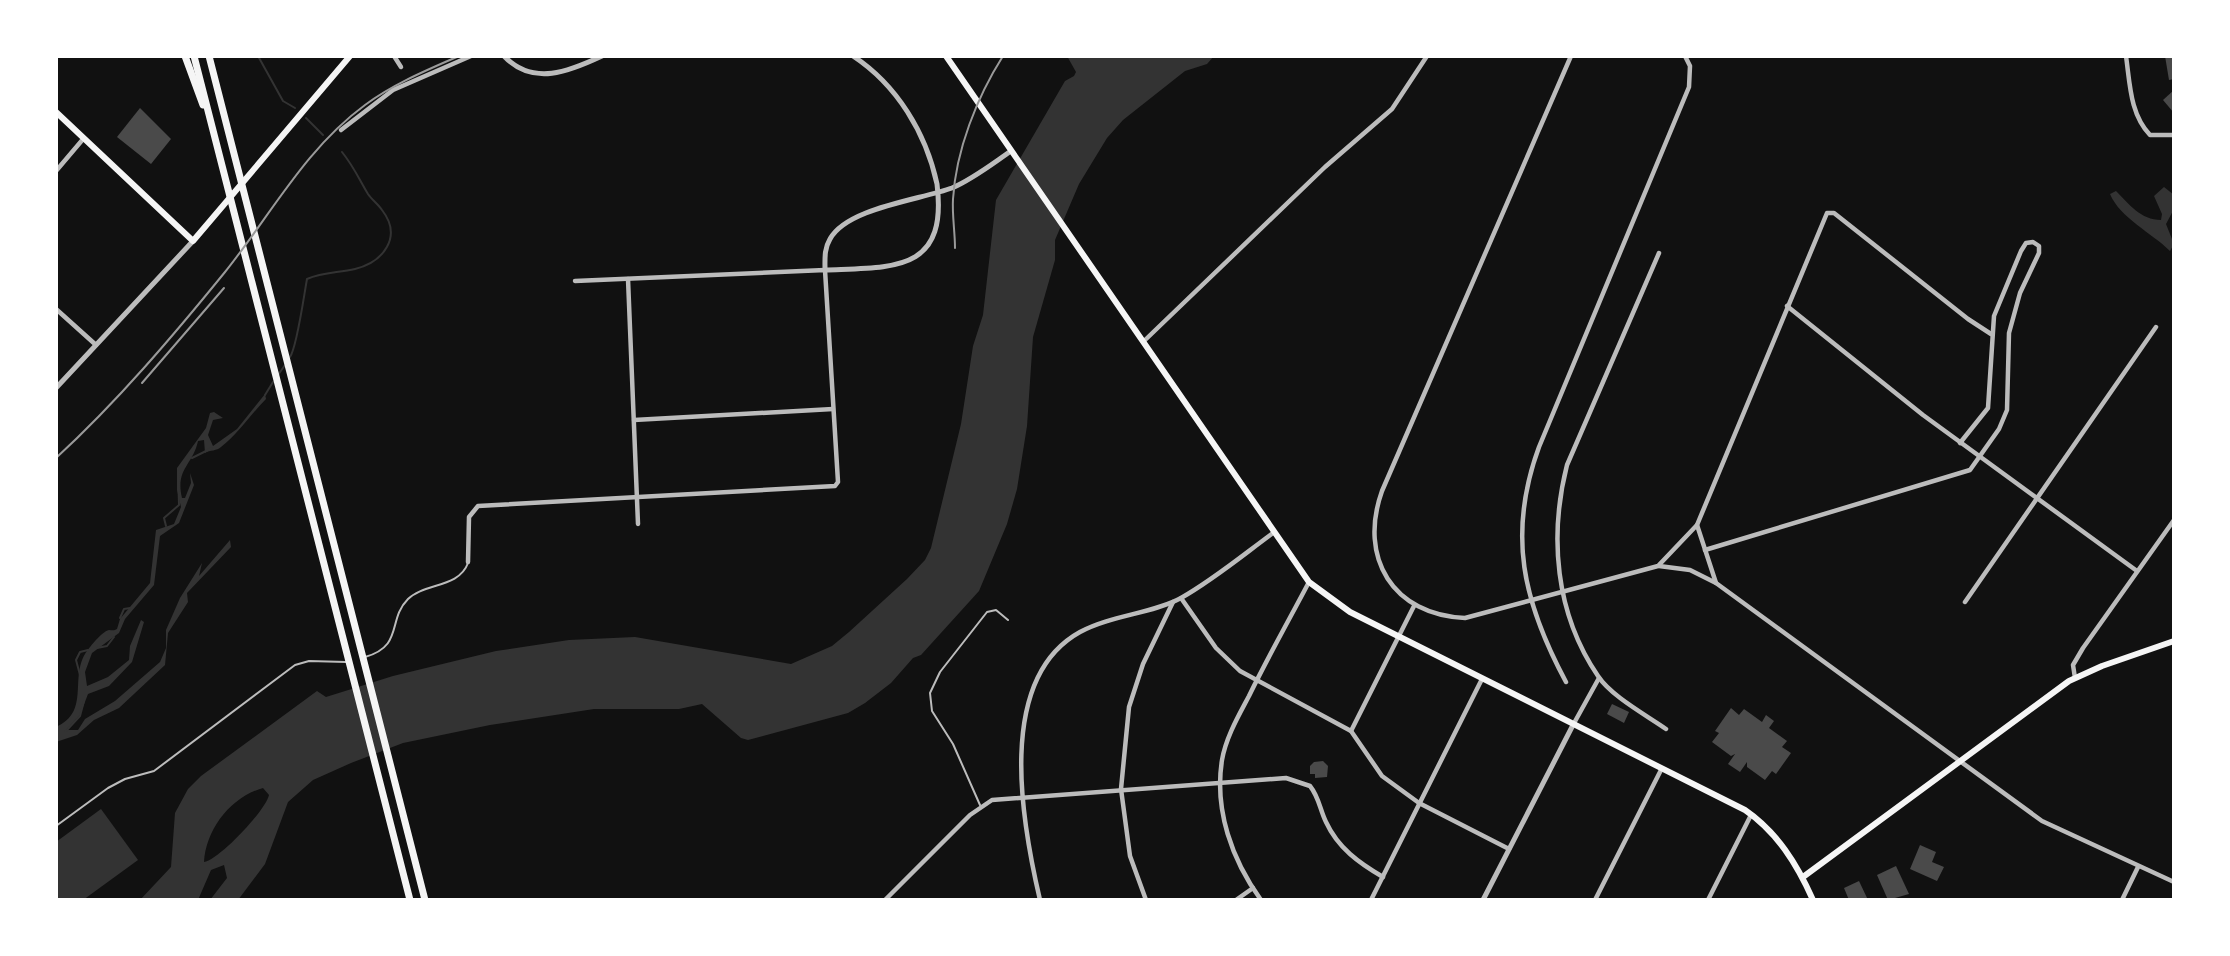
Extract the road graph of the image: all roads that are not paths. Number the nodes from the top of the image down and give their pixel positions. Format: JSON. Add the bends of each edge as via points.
{"nodes":[{"id":1,"x":185,"y":56,"type":"edge"},
{"id":2,"x":194,"y":56,"type":"edge"},
{"id":3,"x":211,"y":56,"type":"edge"},
{"id":4,"x":350,"y":56,"type":"edge"},
{"id":5,"x":394,"y":56,"type":"edge"},
{"id":6,"x":471,"y":56,"type":"edge"},
{"id":7,"x":505,"y":56,"type":"edge"},
{"id":8,"x":602,"y":56,"type":"edge"},
{"id":9,"x":853,"y":56,"type":"edge"},
{"id":10,"x":946,"y":56,"type":"edge"},
{"id":11,"x":1427,"y":56,"type":"edge"},
{"id":12,"x":1571,"y":56,"type":"edge"},
{"id":13,"x":1685,"y":56,"type":"edge"},
{"id":14,"x":2126,"y":56,"type":"edge"},
{"id":15,"x":401,"y":67,"type":"dead end"},
{"id":16,"x":56,"y":112,"type":"edge"},
{"id":17,"x":341,"y":130,"type":"dead end"},
{"id":18,"x":2174,"y":135,"type":"edge"},
{"id":19,"x":84,"y":138,"type":"junction"},
{"id":20,"x":218,"y":149,"type":"junction"},
{"id":21,"x":1011,"y":151,"type":"junction"},
{"id":22,"x":56,"y":170,"type":"edge"},
{"id":23,"x":192,"y":241,"type":"junction"},
{"id":24,"x":1659,"y":253,"type":"dead end"},
{"id":25,"x":825,"y":270,"type":"junction"},
{"id":26,"x":628,"y":279,"type":"junction"},
{"id":27,"x":575,"y":281,"type":"dead end"},
{"id":28,"x":1787,"y":306,"type":"junction"},
{"id":29,"x":56,"y":310,"type":"edge"},
{"id":30,"x":2156,"y":327,"type":"dead end"},
{"id":31,"x":1991,"y":334,"type":"junction"},
{"id":32,"x":1142,"y":343,"type":"junction"},
{"id":33,"x":96,"y":345,"type":"junction"},
{"id":34,"x":56,"y":388,"type":"edge"},
{"id":35,"x":833,"y":410,"type":"junction"},
{"id":36,"x":634,"y":420,"type":"junction"},
{"id":37,"x":1960,"y":443,"type":"junction"},
{"id":38,"x":1977,"y":456,"type":"junction"},
{"id":39,"x":638,"y":497,"type":"junction"},
{"id":40,"x":2036,"y":500,"type":"junction"},
{"id":41,"x":2174,"y":520,"type":"edge"},
{"id":42,"x":638,"y":524,"type":"dead end"},
{"id":43,"x":1697,"y":525,"type":"junction"},
{"id":44,"x":1273,"y":533,"type":"junction"},
{"id":45,"x":1705,"y":550,"type":"junction"},
{"id":46,"x":468,"y":562,"type":"joint"},
{"id":47,"x":1658,"y":566,"type":"junction"},
{"id":48,"x":2137,"y":571,"type":"junction"},
{"id":49,"x":1309,"y":582,"type":"junction"},
{"id":50,"x":1716,"y":583,"type":"junction"},
{"id":51,"x":1562,"y":593,"type":"junction"},
{"id":52,"x":1181,"y":598,"type":"junction"},
{"id":53,"x":1173,"y":601,"type":"junction"},
{"id":54,"x":1530,"y":602,"type":"junction"},
{"id":55,"x":1965,"y":602,"type":"dead end"},
{"id":56,"x":1413,"y":606,"type":"junction"},
{"id":57,"x":1008,"y":620,"type":"dead end"},
{"id":58,"x":1398,"y":637,"type":"junction"},
{"id":59,"x":2174,"y":642,"type":"edge"},
{"id":60,"x":359,"y":659,"type":"dead end"},
{"id":61,"x":350,"y":661,"type":"dead end"},
{"id":62,"x":1599,"y":678,"type":"junction"},
{"id":63,"x":2075,"y":678,"type":"junction"},
{"id":64,"x":1482,"y":679,"type":"junction"},
{"id":65,"x":1256,"y":682,"type":"junction"},
{"id":66,"x":1566,"y":682,"type":"dead end"},
{"id":67,"x":1573,"y":725,"type":"junction"},
{"id":68,"x":1666,"y":729,"type":"dead end"},
{"id":69,"x":1351,"y":731,"type":"junction"},
{"id":70,"x":1960,"y":761,"type":"junction"},
{"id":71,"x":1661,"y":770,"type":"junction"},
{"id":72,"x":1220,"y":782,"type":"junction"},
{"id":73,"x":1121,"y":789,"type":"junction"},
{"id":74,"x":1021,"y":797,"type":"junction"},
{"id":75,"x":1419,"y":803,"type":"junction"},
{"id":76,"x":981,"y":806,"type":"junction"},
{"id":77,"x":1752,"y":814,"type":"junction"},
{"id":78,"x":56,"y":826,"type":"edge"},
{"id":79,"x":1509,"y":849,"type":"junction"},
{"id":80,"x":2138,"y":867,"type":"junction"},
{"id":81,"x":1383,"y":877,"type":"junction"},
{"id":82,"x":1803,"y":877,"type":"junction"},
{"id":83,"x":2174,"y":881,"type":"edge"},
{"id":84,"x":1253,"y":888,"type":"junction"},
{"id":85,"x":410,"y":900,"type":"edge"},
{"id":86,"x":425,"y":900,"type":"edge"},
{"id":87,"x":885,"y":900,"type":"edge"},
{"id":88,"x":1039,"y":900,"type":"edge"},
{"id":89,"x":1146,"y":900,"type":"edge"},
{"id":90,"x":1236,"y":900,"type":"edge"},
{"id":91,"x":1261,"y":900,"type":"edge"},
{"id":92,"x":1371,"y":900,"type":"edge"},
{"id":93,"x":1483,"y":900,"type":"edge"},
{"id":94,"x":1595,"y":900,"type":"edge"},
{"id":95,"x":1708,"y":900,"type":"edge"},
{"id":96,"x":1813,"y":900,"type":"edge"},
{"id":97,"x":2122,"y":900,"type":"edge"}],
"edges":[{"from":1,"to":20,"type":"highway"},
{"from":2,"to":20,"type":"highway"},
{"from":3,"to":86,"type":"highway"},
{"from":4,"to":23,"type":"main road"},
{"from":5,"to":15,"type":"street"},
{"from":6,"to":17,"type":"street","via":[[393,90]]},
{"from":7,"to":8,"type":"street","via":[[527,71],[556,74]]},
{"from":9,"to":25,"type":"street","via":[[890,88],[914,122],[932,164],[940,212],[933,237],[921,252],[894,266]]},
{"from":10,"to":21,"type":"main road"},
{"from":11,"to":32,"type":"street","via":[[1392,109]]},
{"from":12,"to":56,"type":"street","via":[[1378,502],[1373,535],[1378,559],[1398,592]]},
{"from":13,"to":54,"type":"street","via":[[1689,87],[1532,464],[1525,489],[1521,552]]},
{"from":14,"to":18,"type":"street","via":[[2134,110],[2141,125],[2150,135]]},
{"from":16,"to":19,"type":"main road"},
{"from":19,"to":22,"type":"street"},
{"from":19,"to":23,"type":"main road"},
{"from":20,"to":85,"type":"highway"},
{"from":21,"to":25,"type":"street","via":[[951,188],[844,223],[828,241]]},
{"from":21,"to":32,"type":"main road"},
{"from":23,"to":33,"type":"street"},
{"from":24,"to":51,"type":"street","via":[[1567,465],[1558,500],[1555,546]]},
{"from":25,"to":26,"type":"street"},
{"from":25,"to":35,"type":"street"},
{"from":26,"to":27,"type":"street"},
{"from":26,"to":36,"type":"street"},
{"from":28,"to":31,"type":"street","via":[[1830,212]]},
{"from":28,"to":37,"type":"street"},
{"from":28,"to":43,"type":"street"},
{"from":29,"to":33,"type":"street"},
{"from":30,"to":40,"type":"street"},
{"from":31,"to":37,"type":"street","via":[[1988,408]]},
{"from":31,"to":38,"type":"street","via":[[1999,300],[2021,251],[2026,243],[2036,243],[2039,253],[2020,293],[2010,333],[2007,410],[1999,429]]},
{"from":32,"to":44,"type":"main road"},
{"from":33,"to":34,"type":"street"},
{"from":35,"to":36,"type":"street"},
{"from":35,"to":39,"type":"street","via":[[835,486]]},
{"from":36,"to":39,"type":"street"},
{"from":37,"to":38,"type":"street"},
{"from":38,"to":40,"type":"street"},
{"from":38,"to":45,"type":"street","via":[[1964,473]]},
{"from":39,"to":42,"type":"street"},
{"from":39,"to":46,"type":"street","via":[[478,506],[471,510]]},
{"from":40,"to":48,"type":"street"},
{"from":40,"to":55,"type":"street"},
{"from":41,"to":48,"type":"street"},
{"from":43,"to":45,"type":"street"},
{"from":43,"to":47,"type":"street"},
{"from":44,"to":49,"type":"main road"},
{"from":44,"to":52,"type":"street"},
{"from":45,"to":50,"type":"street"},
{"from":46,"to":60,"type":"lane","via":[[452,580],[408,599],[388,645]]},
{"from":47,"to":50,"type":"street","via":[[1690,569]]},
{"from":47,"to":51,"type":"street"},
{"from":48,"to":63,"type":"street","via":[[2076,659]]},
{"from":49,"to":58,"type":"main road","via":[[1336,604]]},
{"from":49,"to":65,"type":"street"},
{"from":50,"to":70,"type":"street"},
{"from":51,"to":54,"type":"street"},
{"from":51,"to":62,"type":"street"},
{"from":52,"to":53,"type":"street"},
{"from":52,"to":65,"type":"street","via":[[1223,657]]},
{"from":53,"to":73,"type":"street","via":[[1143,664],[1129,707]]},
{"from":53,"to":74,"type":"street","via":[[1111,618],[1078,634],[1056,652],[1034,685],[1024,724]]},
{"from":54,"to":56,"type":"street","via":[[1465,618]]},
{"from":54,"to":66,"type":"street"},
{"from":56,"to":58,"type":"street"},
{"from":57,"to":76,"type":"lane","via":[[996,610],[987,612],[930,692],[932,711],[953,744]]},
{"from":58,"to":64,"type":"main road"},
{"from":58,"to":69,"type":"street"},
{"from":59,"to":63,"type":"main road"},
{"from":61,"to":78,"type":"lane","via":[[295,665],[154,771],[108,788]]},
{"from":62,"to":67,"type":"street"},
{"from":62,"to":68,"type":"street"},
{"from":63,"to":70,"type":"main road"},
{"from":64,"to":67,"type":"main road"},
{"from":64,"to":75,"type":"street"},
{"from":65,"to":69,"type":"street"},
{"from":65,"to":72,"type":"street","via":[[1227,743]]},
{"from":67,"to":71,"type":"main road"},
{"from":67,"to":79,"type":"street"},
{"from":69,"to":75,"type":"street","via":[[1382,776]]},
{"from":70,"to":80,"type":"street","via":[[2049,825]]},
{"from":70,"to":82,"type":"main road"},
{"from":71,"to":77,"type":"main road"},
{"from":71,"to":94,"type":"street"},
{"from":72,"to":73,"type":"street"},
{"from":72,"to":81,"type":"street","via":[[1286,778],[1303,782],[1314,791],[1343,848]]},
{"from":72,"to":84,"type":"street","via":[[1234,853]]},
{"from":73,"to":74,"type":"street"},
{"from":73,"to":89,"type":"street","via":[[1130,856]]},
{"from":74,"to":76,"type":"street"},
{"from":74,"to":88,"type":"street"},
{"from":75,"to":79,"type":"street"},
{"from":75,"to":81,"type":"street"},
{"from":76,"to":87,"type":"street"},
{"from":77,"to":82,"type":"main road","via":[[1782,845]]},
{"from":77,"to":95,"type":"street"},
{"from":79,"to":93,"type":"street"},
{"from":80,"to":83,"type":"street"},
{"from":80,"to":97,"type":"street"},
{"from":81,"to":92,"type":"street"},
{"from":82,"to":96,"type":"main road"},
{"from":84,"to":90,"type":"street"},
{"from":84,"to":91,"type":"street"}]}
